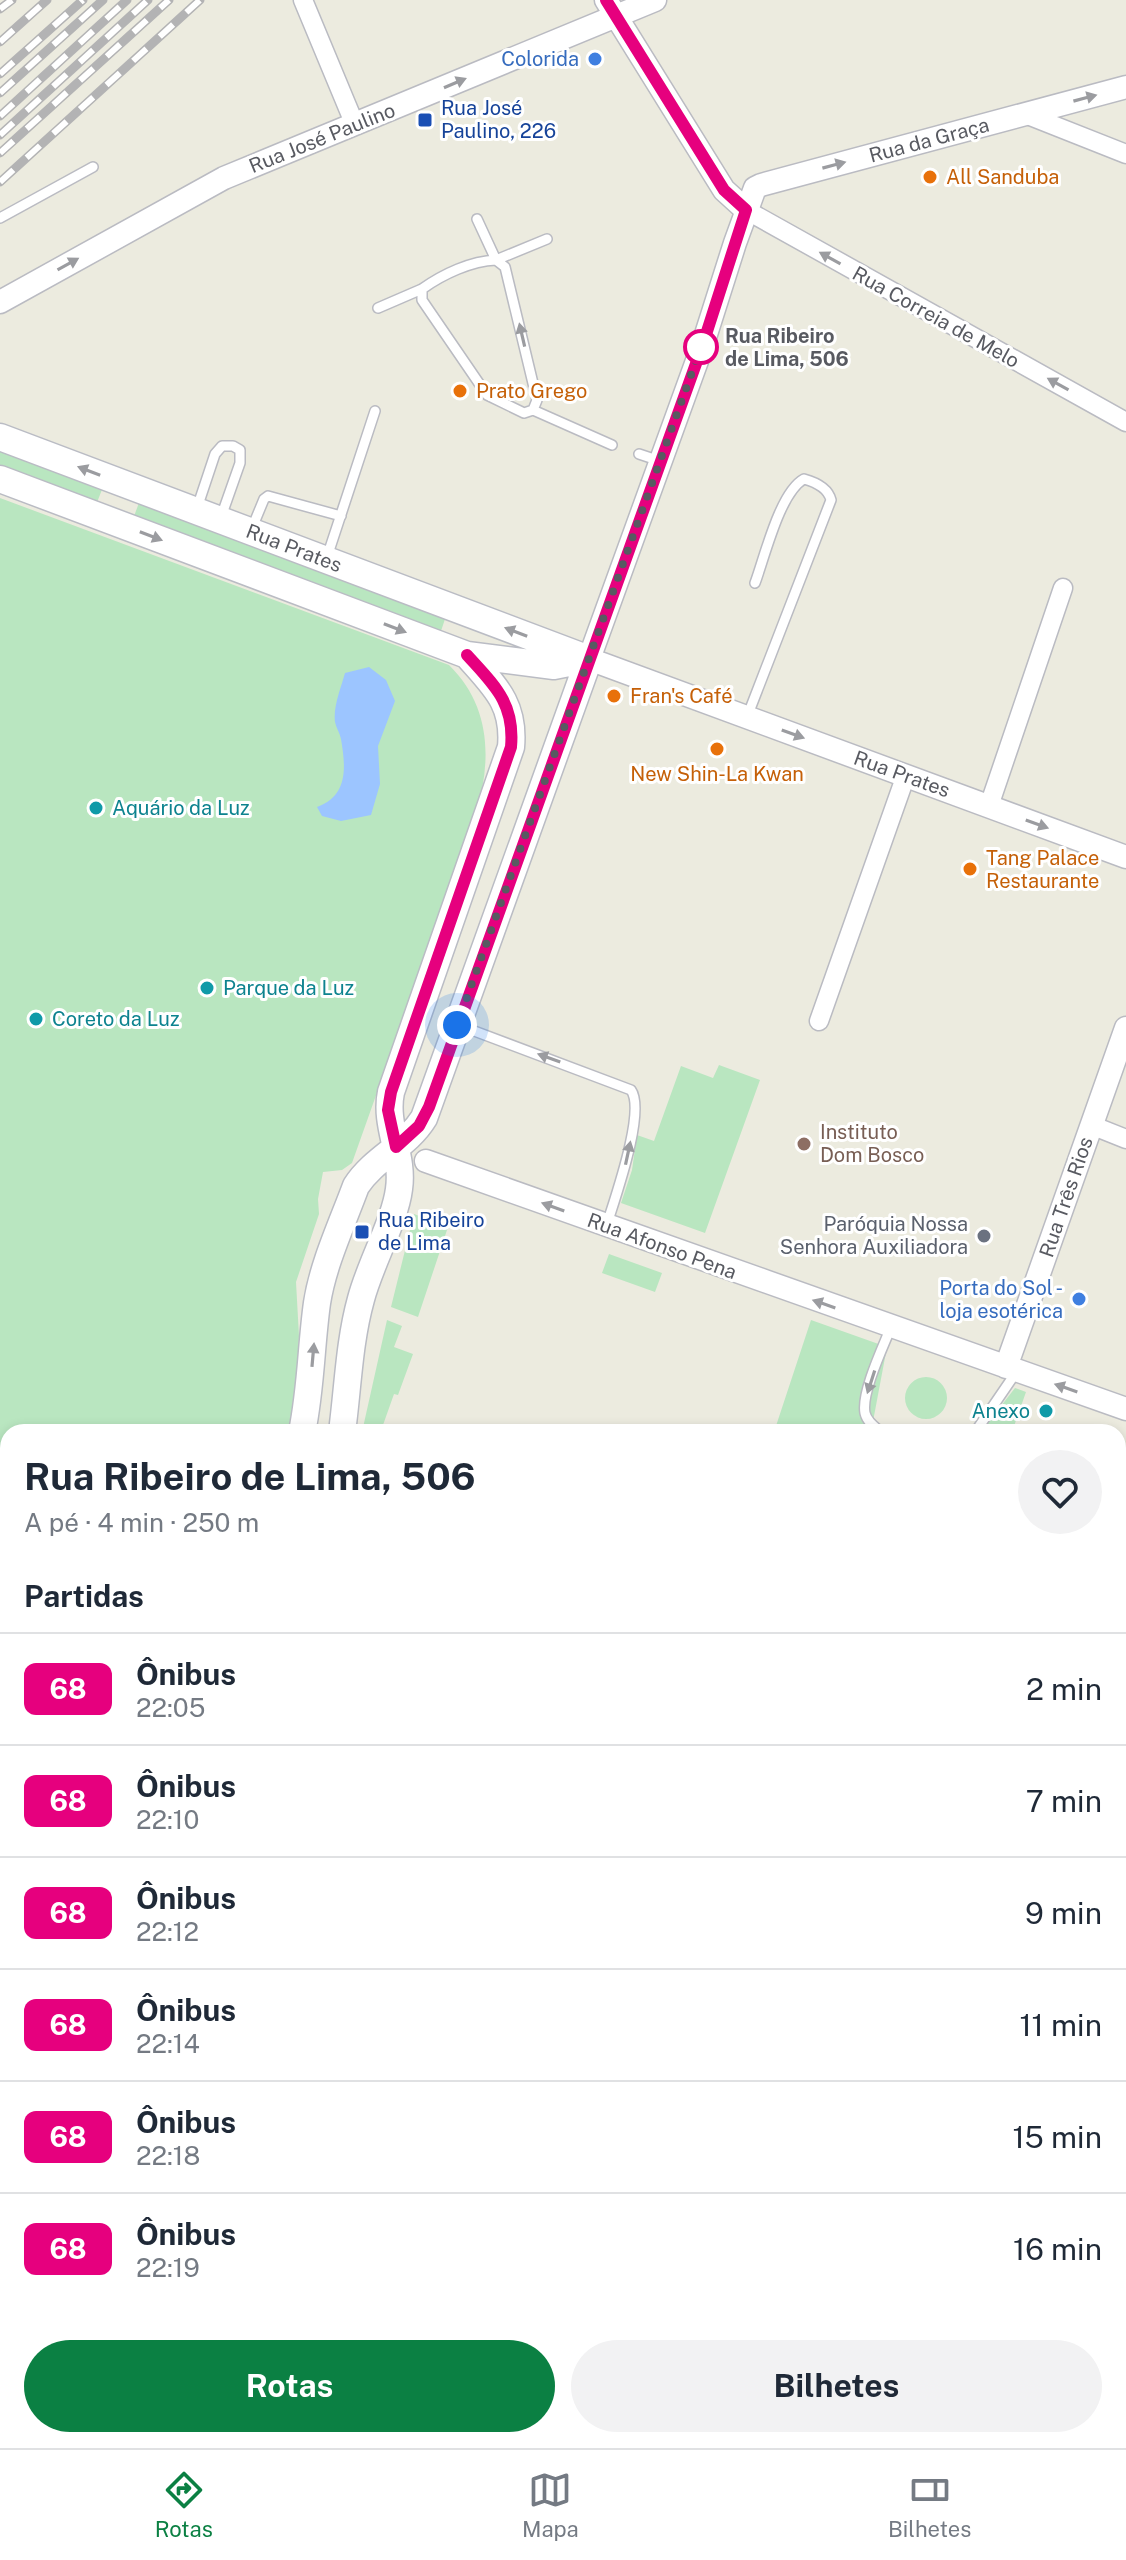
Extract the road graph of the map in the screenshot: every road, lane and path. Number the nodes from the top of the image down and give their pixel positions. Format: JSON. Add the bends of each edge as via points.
{"nodes":[{"id":1,"x":303,"y":0,"type":"edge"},
{"id":2,"x":655,"y":0,"type":"edge"},
{"id":3,"x":611,"y":8,"type":"edge"},
{"id":4,"x":1126,"y":87,"type":"edge"},
{"id":5,"x":1025,"y":114,"type":"junction"},
{"id":6,"x":355,"y":125,"type":"junction"},
{"id":7,"x":1126,"y":154,"type":"edge"},
{"id":8,"x":93,"y":167,"type":"dead end"},
{"id":9,"x":746,"y":210,"type":"junction"},
{"id":10,"x":0,"y":218,"type":"edge"},
{"id":11,"x":477,"y":219,"type":"dead end"},
{"id":12,"x":547,"y":239,"type":"dead end"},
{"id":13,"x":496,"y":260,"type":"junction"},
{"id":14,"x":422,"y":289,"type":"junction"},
{"id":15,"x":0,"y":302,"type":"edge"},
{"id":16,"x":378,"y":308,"type":"dead end"},
{"id":17,"x":533,"y":410,"type":"junction"},
{"id":18,"x":375,"y":411,"type":"dead end"},
{"id":19,"x":1126,"y":422,"type":"edge"},
{"id":20,"x":0,"y":437,"type":"edge"},
{"id":21,"x":612,"y":445,"type":"dead end"},
{"id":22,"x":0,"y":479,"type":"edge"},
{"id":23,"x":124,"y":484,"type":"junction"},
{"id":24,"x":208,"y":516,"type":"junction"},
{"id":25,"x":341,"y":516,"type":"junction"},
{"id":26,"x":110,"y":521,"type":"junction"},
{"id":27,"x":250,"y":532,"type":"junction"},
{"id":28,"x":326,"y":560,"type":"junction"},
{"id":29,"x":755,"y":583,"type":"dead end"},
{"id":30,"x":1063,"y":588,"type":"dead end"},
{"id":31,"x":467,"y":655,"type":"junction"},
{"id":32,"x":589,"y":659,"type":"junction"},
{"id":33,"x":747,"y":717,"type":"junction"},
{"id":34,"x":906,"y":775,"type":"junction"},
{"id":35,"x":989,"y":806,"type":"junction"},
{"id":36,"x":1126,"y":857,"type":"edge"},
{"id":37,"x":819,"y":1021,"type":"dead end"},
{"id":38,"x":457,"y":1025,"type":"junction"},
{"id":39,"x":1126,"y":1028,"type":"edge"},
{"id":40,"x":1091,"y":1125,"type":"junction"},
{"id":41,"x":419,"y":1126,"type":"junction"},
{"id":42,"x":1126,"y":1139,"type":"edge"},
{"id":43,"x":396,"y":1147,"type":"junction"},
{"id":44,"x":426,"y":1161,"type":"junction"},
{"id":45,"x":399,"y":1193,"type":"junction"},
{"id":46,"x":606,"y":1226,"type":"junction"},
{"id":47,"x":891,"y":1323,"type":"junction"},
{"id":48,"x":1011,"y":1369,"type":"junction"},
{"id":49,"x":1126,"y":1409,"type":"edge"},
{"id":50,"x":303,"y":1424,"type":"edge"},
{"id":51,"x":343,"y":1424,"type":"edge"},
{"id":52,"x":872,"y":1424,"type":"edge"},
{"id":53,"x":980,"y":1424,"type":"edge"}],
"edges":[{"from":1,"to":6,"type":"street"},
{"from":2,"to":3,"type":"street","name":"Rua José Paulino"},
{"from":6,"to":3,"type":"street","name":"Rua José Paulino","one_way":true},
{"from":3,"to":9,"type":"street","via":[[724,190]]},
{"from":5,"to":4,"type":"street","name":"Rua da Graça","one_way":true},
{"from":5,"to":7,"type":"street"},
{"from":9,"to":5,"type":"street","name":"Rua da Graça","one_way":true,"via":[[761,185]]},
{"from":15,"to":6,"type":"street","name":"Rua José Paulino","one_way":true,"via":[[224,178]]},
{"from":8,"to":10,"type":"lane"},
{"from":19,"to":9,"type":"street","name":"Rua Correia de Melo","one_way":true},
{"from":9,"to":32,"type":"street","via":[[650,458]]},
{"from":11,"to":13,"type":"lane"},
{"from":12,"to":13,"type":"lane"},
{"from":13,"to":14,"type":"lane","via":[[481,261]]},
{"from":17,"to":13,"type":"lane","one_way":true,"via":[[537,400],[508,277]]},
{"from":14,"to":16,"type":"lane"},
{"from":14,"to":17,"type":"lane","via":[[422,300],[487,395],[524,413]]},
{"from":17,"to":21,"type":"lane"},
{"from":18,"to":25,"type":"lane"},
{"from":23,"to":20,"type":"main road","name":"Rua Prates","one_way":true},
{"from":22,"to":26,"type":"main road","name":"Rua Prates"},
{"from":23,"to":24,"type":"main road","name":"Rua Prates"},
{"from":23,"to":26,"type":"main road"},
{"from":24,"to":24,"type":"lane","via":[[240,463],[240,450],[233,446],[222,446],[215,454]]},
{"from":24,"to":27,"type":"main road","name":"Rua Prates"},
{"from":25,"to":27,"type":"lane","via":[[268,496]]},
{"from":25,"to":28,"type":"lane"},
{"from":26,"to":31,"type":"main road","name":"Rua Prates","one_way":true},
{"from":27,"to":28,"type":"main road","name":"Rua Prates"},
{"from":32,"to":28,"type":"main road","name":"Rua Prates","one_way":true},
{"from":29,"to":33,"type":"lane","via":[[795,484],[814,481],[831,500]]},
{"from":30,"to":35,"type":"street"},
{"from":31,"to":32,"type":"main road","name":"Rua Prates","via":[[554,666]]},
{"from":31,"to":43,"type":"main road","via":[[505,701],[511,747],[391,1092],[388,1110]]},
{"from":32,"to":33,"type":"street","name":"Rua Prates"},
{"from":32,"to":38,"type":"main road"},
{"from":33,"to":34,"type":"street","name":"Rua Prates","one_way":true},
{"from":34,"to":35,"type":"street","name":"Rua Prates"},
{"from":34,"to":37,"type":"street"},
{"from":35,"to":36,"type":"street","name":"Rua Prates","one_way":true},
{"from":38,"to":41,"type":"main road"},
{"from":46,"to":38,"type":"lane","one_way":true,"via":[[631,1139],[636,1101],[631,1090]]},
{"from":39,"to":40,"type":"street","name":"Rua Três Rios"},
{"from":40,"to":42,"type":"street"},
{"from":40,"to":48,"type":"street","name":"Rua Três Rios"},
{"from":41,"to":43,"type":"main road"},
{"from":41,"to":44,"type":"street"},
{"from":43,"to":45,"type":"main road"},
{"from":50,"to":43,"type":"main road","one_way":true,"via":[[322,1282],[356,1186]]},
{"from":44,"to":45,"type":"street"},
{"from":46,"to":44,"type":"street","name":"Rua Afonso Pena","one_way":true},
{"from":45,"to":51,"type":"main road","via":[[356,1318]]},
{"from":47,"to":46,"type":"street","name":"Rua Afonso Pena","one_way":true},
{"from":47,"to":48,"type":"street","name":"Rua Afonso Pena"},
{"from":47,"to":52,"type":"lane","one_way":true,"via":[[864,1410]]},
{"from":49,"to":48,"type":"street","one_way":true},
{"from":48,"to":53,"type":"lane"}]}
